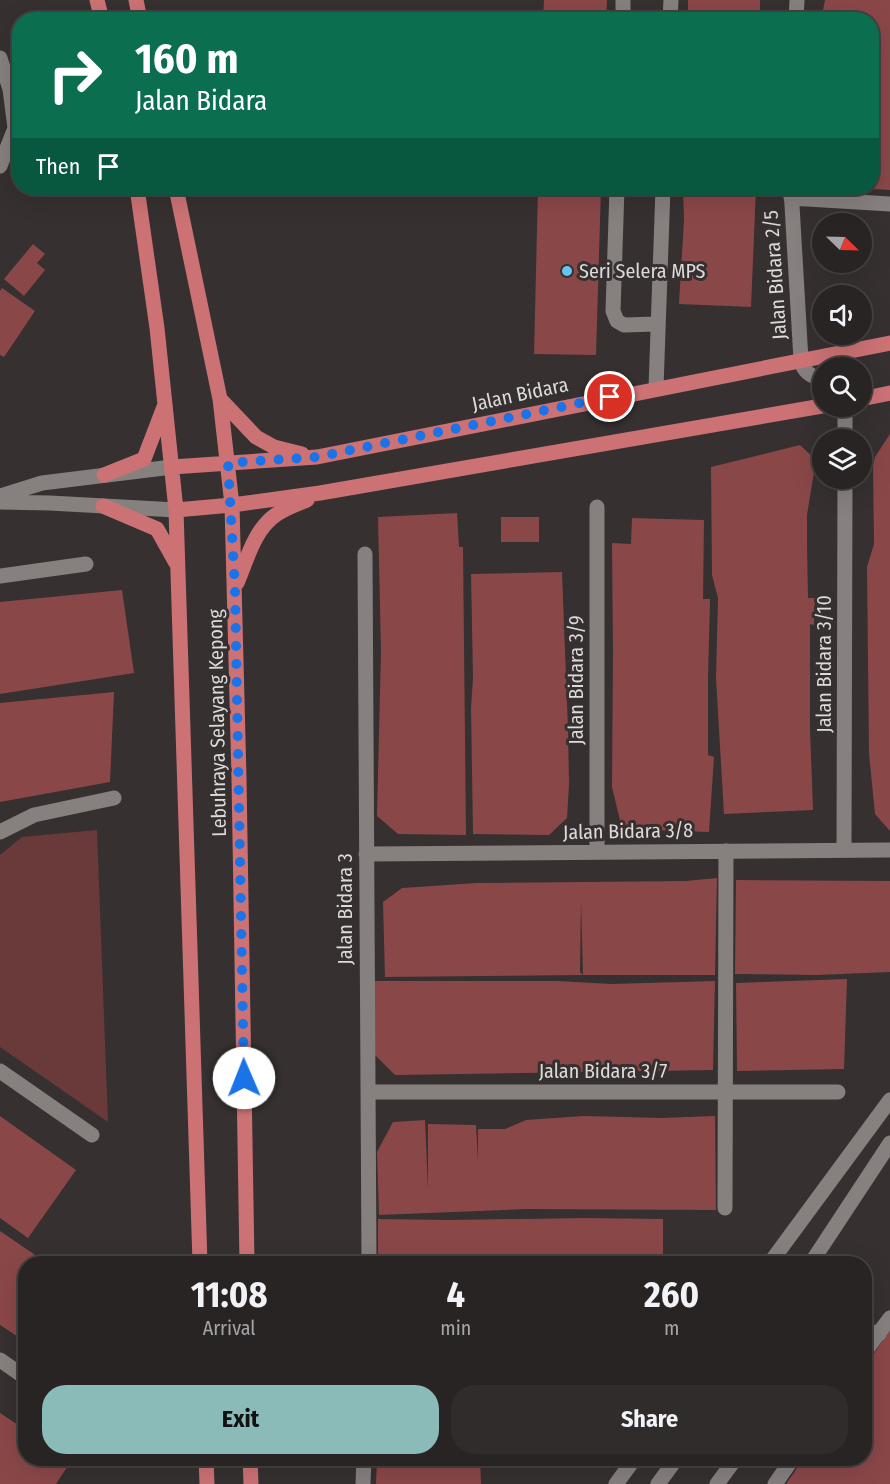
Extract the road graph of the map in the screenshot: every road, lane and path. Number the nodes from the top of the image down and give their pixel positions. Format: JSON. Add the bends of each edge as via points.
{"nodes":[{"id":1,"x":0,"y":58,"type":"edge"},
{"id":2,"x":12,"y":105,"type":"edge"},
{"id":3,"x":12,"y":136,"type":"edge"},
{"id":4,"x":0,"y":166,"type":"edge"},
{"id":5,"x":139,"y":195,"type":"edge"},
{"id":6,"x":177,"y":195,"type":"edge"},
{"id":7,"x":617,"y":195,"type":"edge"},
{"id":8,"x":663,"y":195,"type":"edge"},
{"id":9,"x":791,"y":195,"type":"edge"},
{"id":10,"x":809,"y":195,"type":"edge"},
{"id":11,"x":890,"y":204,"type":"edge"},
{"id":12,"x":657,"y":324,"type":"junction"},
{"id":13,"x":890,"y":343,"type":"edge"},
{"id":14,"x":801,"y":360,"type":"junction"},
{"id":15,"x":812,"y":376,"type":"edge"},
{"id":16,"x":656,"y":388,"type":"junction"},
{"id":17,"x":890,"y":393,"type":"edge"},
{"id":18,"x":872,"y":397,"type":"edge"},
{"id":19,"x":220,"y":399,"type":"junction"},
{"id":20,"x":165,"y":404,"type":"junction"},
{"id":21,"x":812,"y":407,"type":"edge"},
{"id":22,"x":317,"y":457,"type":"junction"},
{"id":23,"x":228,"y":463,"type":"junction"},
{"id":24,"x":172,"y":467,"type":"junction"},
{"id":25,"x":104,"y":475,"type":"junction"},
{"id":26,"x":845,"y":489,"type":"edge"},
{"id":27,"x":320,"y":493,"type":"junction"},
{"id":28,"x":0,"y":496,"type":"edge"},
{"id":29,"x":0,"y":502,"type":"edge"},
{"id":30,"x":232,"y":505,"type":"junction"},
{"id":31,"x":103,"y":506,"type":"junction"},
{"id":32,"x":597,"y":507,"type":"dead end"},
{"id":33,"x":176,"y":510,"type":"junction"},
{"id":34,"x":365,"y":554,"type":"dead end"},
{"id":35,"x":86,"y":564,"type":"dead end"},
{"id":36,"x":177,"y":566,"type":"junction"},
{"id":37,"x":0,"y":576,"type":"edge"},
{"id":38,"x":235,"y":589,"type":"junction"},
{"id":39,"x":114,"y":798,"type":"dead end"},
{"id":40,"x":0,"y":832,"type":"edge"},
{"id":41,"x":844,"y":850,"type":"junction"},
{"id":42,"x":890,"y":850,"type":"edge"},
{"id":43,"x":726,"y":851,"type":"junction"},
{"id":44,"x":597,"y":852,"type":"junction"},
{"id":45,"x":366,"y":854,"type":"junction"},
{"id":46,"x":0,"y":1071,"type":"edge"},
{"id":47,"x":368,"y":1092,"type":"junction"},
{"id":48,"x":724,"y":1092,"type":"junction"},
{"id":49,"x":837,"y":1092,"type":"dead end"},
{"id":50,"x":890,"y":1100,"type":"edge"},
{"id":51,"x":92,"y":1135,"type":"dead end"},
{"id":52,"x":890,"y":1143,"type":"edge"},
{"id":53,"x":725,"y":1208,"type":"dead end"},
{"id":54,"x":200,"y":1256,"type":"edge"},
{"id":55,"x":247,"y":1256,"type":"edge"},
{"id":56,"x":369,"y":1256,"type":"edge"},
{"id":57,"x":775,"y":1256,"type":"edge"},
{"id":58,"x":816,"y":1256,"type":"edge"},
{"id":59,"x":890,"y":1318,"type":"edge"},
{"id":60,"x":872,"y":1331,"type":"edge"},
{"id":61,"x":0,"y":1360,"type":"edge"},
{"id":62,"x":18,"y":1372,"type":"edge"},
{"id":63,"x":206,"y":1466,"type":"edge"},
{"id":64,"x":250,"y":1466,"type":"edge"},
{"id":65,"x":364,"y":1466,"type":"edge"},
{"id":66,"x":628,"y":1466,"type":"edge"},
{"id":67,"x":670,"y":1466,"type":"edge"},
{"id":68,"x":730,"y":1466,"type":"edge"},
{"id":69,"x":787,"y":1466,"type":"edge"},
{"id":70,"x":207,"y":1484,"type":"edge"},
{"id":71,"x":251,"y":1484,"type":"edge"},
{"id":72,"x":363,"y":1484,"type":"edge"},
{"id":73,"x":616,"y":1484,"type":"edge"},
{"id":74,"x":658,"y":1484,"type":"edge"},
{"id":75,"x":717,"y":1484,"type":"edge"},
{"id":76,"x":775,"y":1484,"type":"edge"}],
"edges":[{"from":1,"to":2,"type":"street"},
{"from":3,"to":4,"type":"street"},
{"from":5,"to":20,"type":"main road","name":"Lebuhraya Selayang Kepong"},
{"from":6,"to":19,"type":"main road","name":"Lebuhraya Selayang Kepong"},
{"from":7,"to":12,"type":"street","via":[[613,311],[617,321],[624,325]]},
{"from":8,"to":12,"type":"street"},
{"from":9,"to":14,"type":"street","name":"Jalan Bidara 2/5"},
{"from":10,"to":11,"type":"street"},
{"from":12,"to":16,"type":"street"},
{"from":13,"to":14,"type":"main road","name":"Jalan Bidara"},
{"from":14,"to":15,"type":"street"},
{"from":14,"to":16,"type":"main road","name":"Jalan Bidara"},
{"from":16,"to":22,"type":"main road","name":"Jalan Bidara"},
{"from":17,"to":18,"type":"main road"},
{"from":19,"to":22,"type":"main road","via":[[256,437],[274,447]]},
{"from":19,"to":23,"type":"main road","name":"Lebuhraya Selayang Kepong"},
{"from":20,"to":24,"type":"main road","name":"Lebuhraya Selayang Kepong"},
{"from":20,"to":25,"type":"main road","via":[[144,459]]},
{"from":21,"to":27,"type":"main road"},
{"from":22,"to":23,"type":"main road","name":"Jalan Bidara"},
{"from":23,"to":24,"type":"main road","name":"Jalan Bidara"},
{"from":23,"to":30,"type":"main road","name":"Lebuhraya Selayang Kepong"},
{"from":24,"to":25,"type":"street"},
{"from":24,"to":33,"type":"main road","name":"Lebuhraya Selayang Kepong"},
{"from":25,"to":28,"type":"street","via":[[42,483]]},
{"from":26,"to":41,"type":"street","name":"Jalan Bidara 3/10"},
{"from":27,"to":30,"type":"main road"},
{"from":27,"to":38,"type":"main road","via":[[276,514],[265,525],[256,537]]},
{"from":29,"to":31,"type":"street"},
{"from":30,"to":33,"type":"main road"},
{"from":30,"to":38,"type":"main road","name":"Lebuhraya Selayang Kepong"},
{"from":31,"to":33,"type":"street"},
{"from":31,"to":36,"type":"main road","via":[[157,529]]},
{"from":32,"to":44,"type":"street","name":"Jalan Bidara 3/9"},
{"from":33,"to":36,"type":"main road","name":"Lebuhraya Selayang Kepong"},
{"from":34,"to":45,"type":"street","name":"Jalan Bidara 3"},
{"from":35,"to":37,"type":"street"},
{"from":36,"to":54,"type":"main road","name":"Lebuhraya Selayang Kepong"},
{"from":38,"to":55,"type":"main road","name":"Lebuhraya Selayang Kepong"},
{"from":39,"to":40,"type":"street","via":[[34,815]]},
{"from":41,"to":42,"type":"street","name":"Jalan Bidara 3/8"},
{"from":41,"to":43,"type":"street","name":"Jalan Bidara 3/8"},
{"from":43,"to":44,"type":"street","name":"Jalan Bidara 3/8"},
{"from":43,"to":48,"type":"street"},
{"from":44,"to":45,"type":"street","name":"Jalan Bidara 3/8"},
{"from":45,"to":47,"type":"street","name":"Jalan Bidara 3"},
{"from":46,"to":51,"type":"street"},
{"from":47,"to":48,"type":"street","name":"Jalan Bidara 3/7"},
{"from":47,"to":56,"type":"street","name":"Jalan Bidara 3"},
{"from":48,"to":49,"type":"street","name":"Jalan Bidara 3/7"},
{"from":48,"to":53,"type":"street"},
{"from":50,"to":57,"type":"street"},
{"from":52,"to":58,"type":"street"},
{"from":59,"to":60,"type":"street"},
{"from":61,"to":62,"type":"street"},
{"from":63,"to":70,"type":"main road"},
{"from":64,"to":71,"type":"main road"},
{"from":65,"to":72,"type":"street"},
{"from":66,"to":73,"type":"street"},
{"from":67,"to":74,"type":"street"},
{"from":68,"to":75,"type":"street"},
{"from":69,"to":76,"type":"street"}]}
